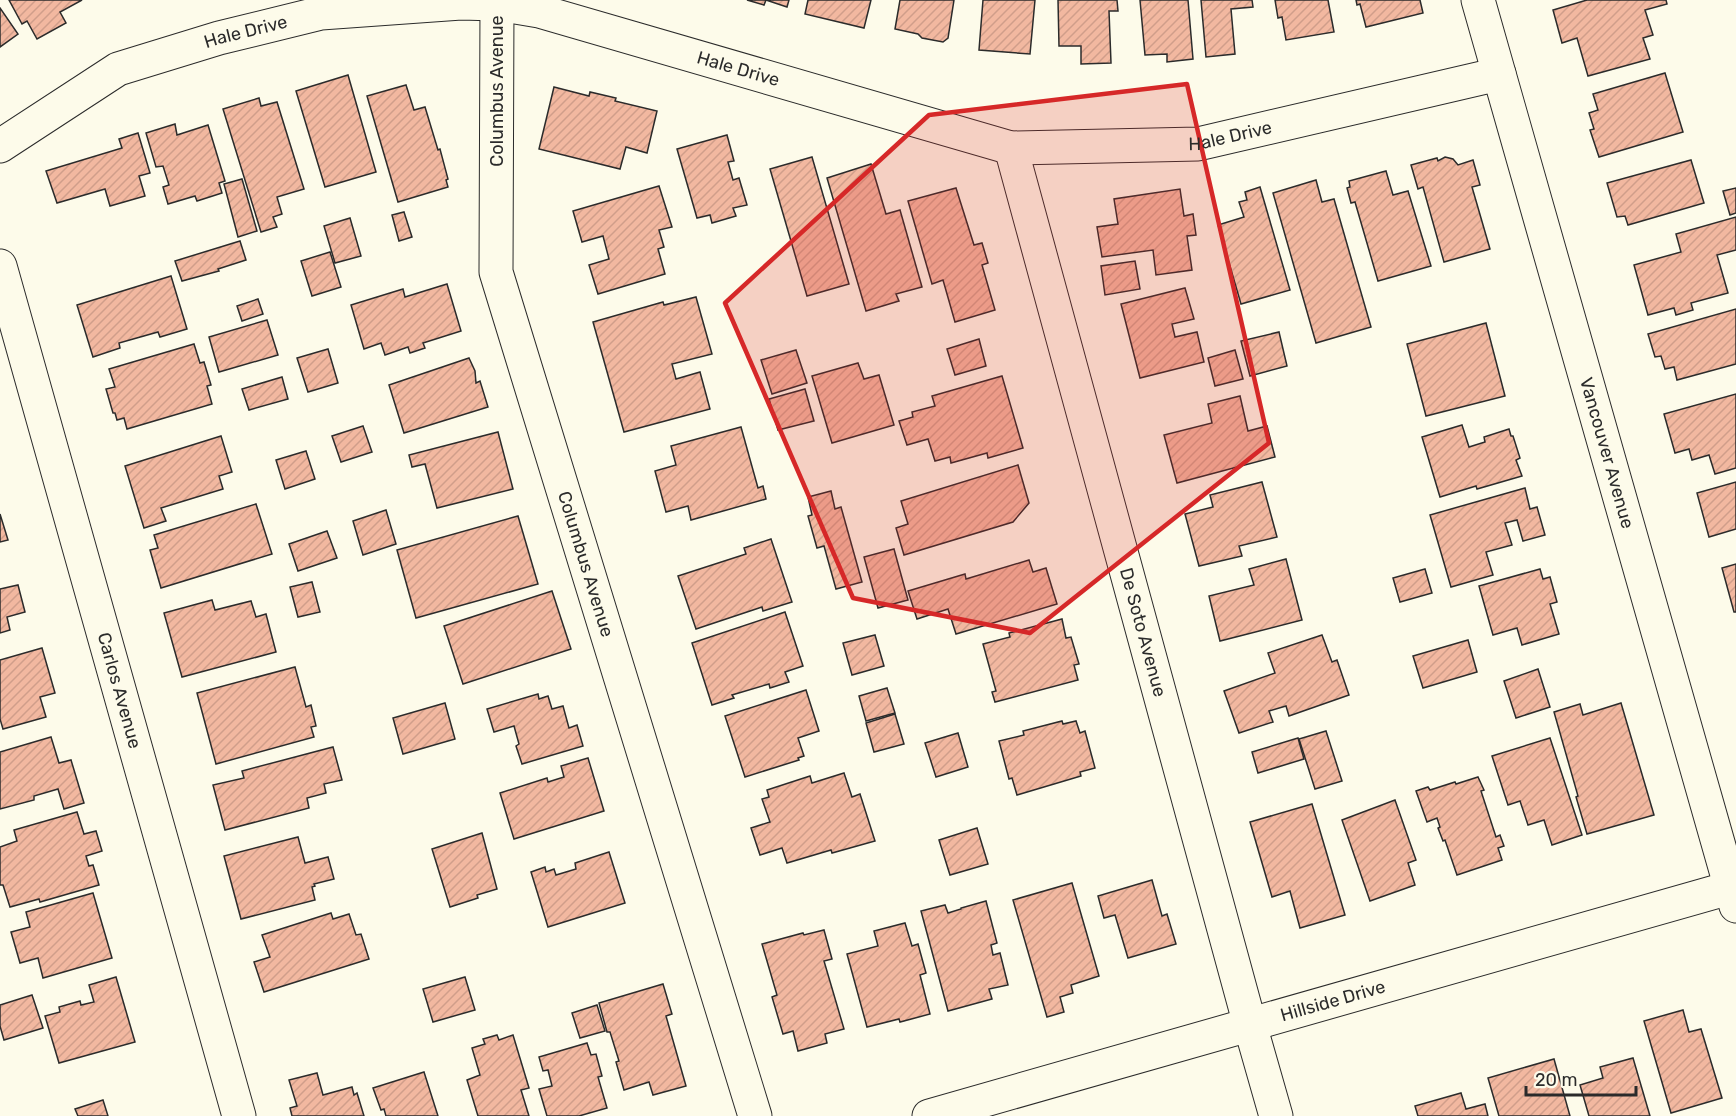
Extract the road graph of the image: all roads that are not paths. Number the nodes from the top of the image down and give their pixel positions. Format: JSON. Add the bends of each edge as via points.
{"nodes":[{"id":1,"x":1478,"y":0,"type":"edge"},
{"id":2,"x":498,"y":2,"type":"edge"},
{"id":3,"x":1499,"y":74,"type":"junction"},
{"id":4,"x":0,"y":146,"type":"edge"},
{"id":5,"x":1011,"y":148,"type":"junction"},
{"id":6,"x":0,"y":266,"type":"edge"},
{"id":7,"x":1734,"y":893,"type":"edge"},
{"id":8,"x":1250,"y":1025,"type":"junction"},
{"id":9,"x":239,"y":1116,"type":"edge"},
{"id":10,"x":755,"y":1116,"type":"edge"},
{"id":11,"x":929,"y":1116,"type":"edge"},
{"id":12,"x":1276,"y":1116,"type":"edge"}],
"edges":[{"from":1,"to":3,"type":"street","name":"Vancouver Avenue"},
{"from":2,"to":4,"type":"street","name":"Hale Drive","via":[[321,12],[219,38],[118,69]]},
{"from":2,"to":5,"type":"street","name":"Hale Drive"},
{"from":2,"to":10,"type":"street","name":"Columbus Avenue","via":[[496,272]]},
{"from":3,"to":5,"type":"street","name":"Hale Drive","via":[[1198,144]]},
{"from":3,"to":7,"type":"street","name":"Vancouver Avenue"},
{"from":5,"to":8,"type":"street","name":"De Soto Avenue"},
{"from":6,"to":9,"type":"street","name":"Carlos Avenue"},
{"from":7,"to":8,"type":"street","name":"Hillside Drive"},
{"from":8,"to":11,"type":"street","name":"Hillside Drive"},
{"from":8,"to":12,"type":"street","name":"De Soto Avenue"}]}
